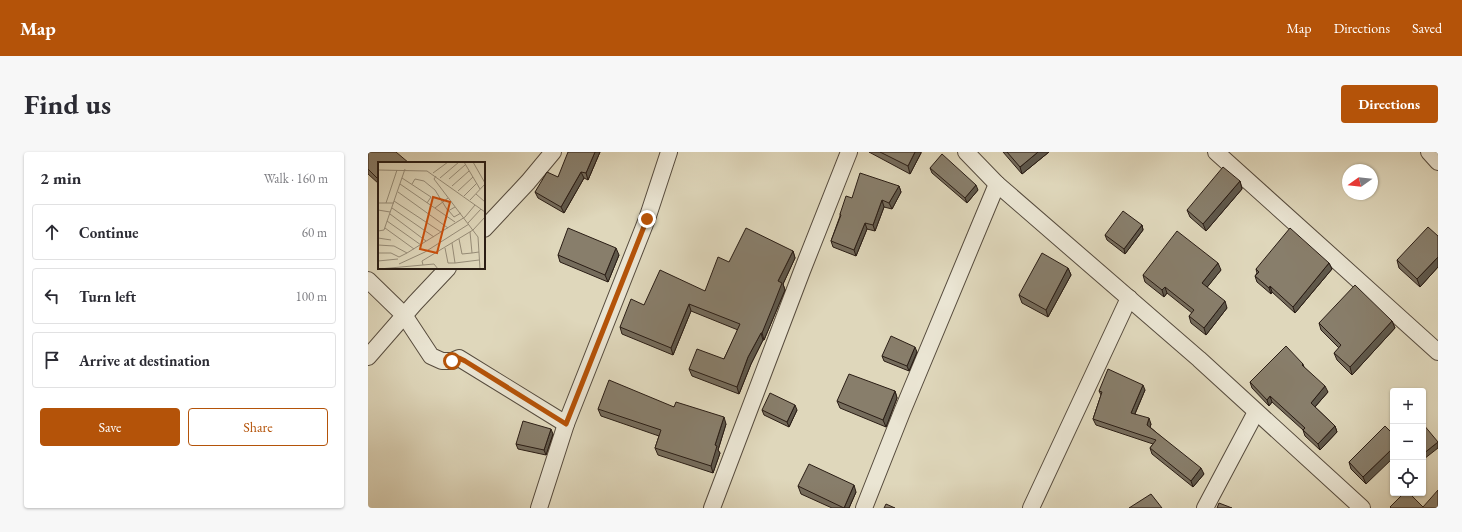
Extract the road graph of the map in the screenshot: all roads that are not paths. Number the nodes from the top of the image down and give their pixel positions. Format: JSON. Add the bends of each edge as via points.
{"nodes":[{"id":1,"x":553,"y":152,"type":"edge"},
{"id":2,"x":669,"y":152,"type":"edge"},
{"id":3,"x":849,"y":152,"type":"edge"},
{"id":4,"x":966,"y":152,"type":"edge"},
{"id":5,"x":1216,"y":152,"type":"edge"},
{"id":6,"x":1429,"y":152,"type":"edge"},
{"id":7,"x":1438,"y":162,"type":"edge"},
{"id":8,"x":997,"y":184,"type":"junction"},
{"id":9,"x":485,"y":228,"type":"edge"},
{"id":10,"x":447,"y":269,"type":"edge"},
{"id":11,"x":368,"y":280,"type":"edge"},
{"id":12,"x":1129,"y":298,"type":"junction"},
{"id":13,"x":404,"y":316,"type":"junction"},
{"id":14,"x":1438,"y":352,"type":"edge"},
{"id":15,"x":368,"y":357,"type":"edge"},
{"id":16,"x":1256,"y":412,"type":"junction"},
{"id":17,"x":566,"y":424,"type":"junction"},
{"id":18,"x":539,"y":508,"type":"edge"},
{"id":19,"x":712,"y":508,"type":"edge"},
{"id":20,"x":864,"y":508,"type":"edge"},
{"id":21,"x":1031,"y":508,"type":"edge"},
{"id":22,"x":1205,"y":508,"type":"edge"},
{"id":23,"x":1362,"y":508,"type":"edge"}],
"edges":[{"from":1,"to":9,"type":"street"},
{"from":2,"to":17,"type":"street","via":[[647,219]]},
{"from":3,"to":19,"type":"street"},
{"from":4,"to":8,"type":"street"},
{"from":5,"to":14,"type":"street"},
{"from":6,"to":7,"type":"street"},
{"from":8,"to":12,"type":"street"},
{"from":8,"to":20,"type":"street"},
{"from":10,"to":13,"type":"street"},
{"from":11,"to":13,"type":"street"},
{"from":12,"to":16,"type":"street"},
{"from":12,"to":21,"type":"street"},
{"from":13,"to":15,"type":"street"},
{"from":13,"to":17,"type":"street","via":[[431,356],[442,361],[459,358]]},
{"from":16,"to":22,"type":"street"},
{"from":16,"to":23,"type":"street"},
{"from":17,"to":18,"type":"street"}]}
